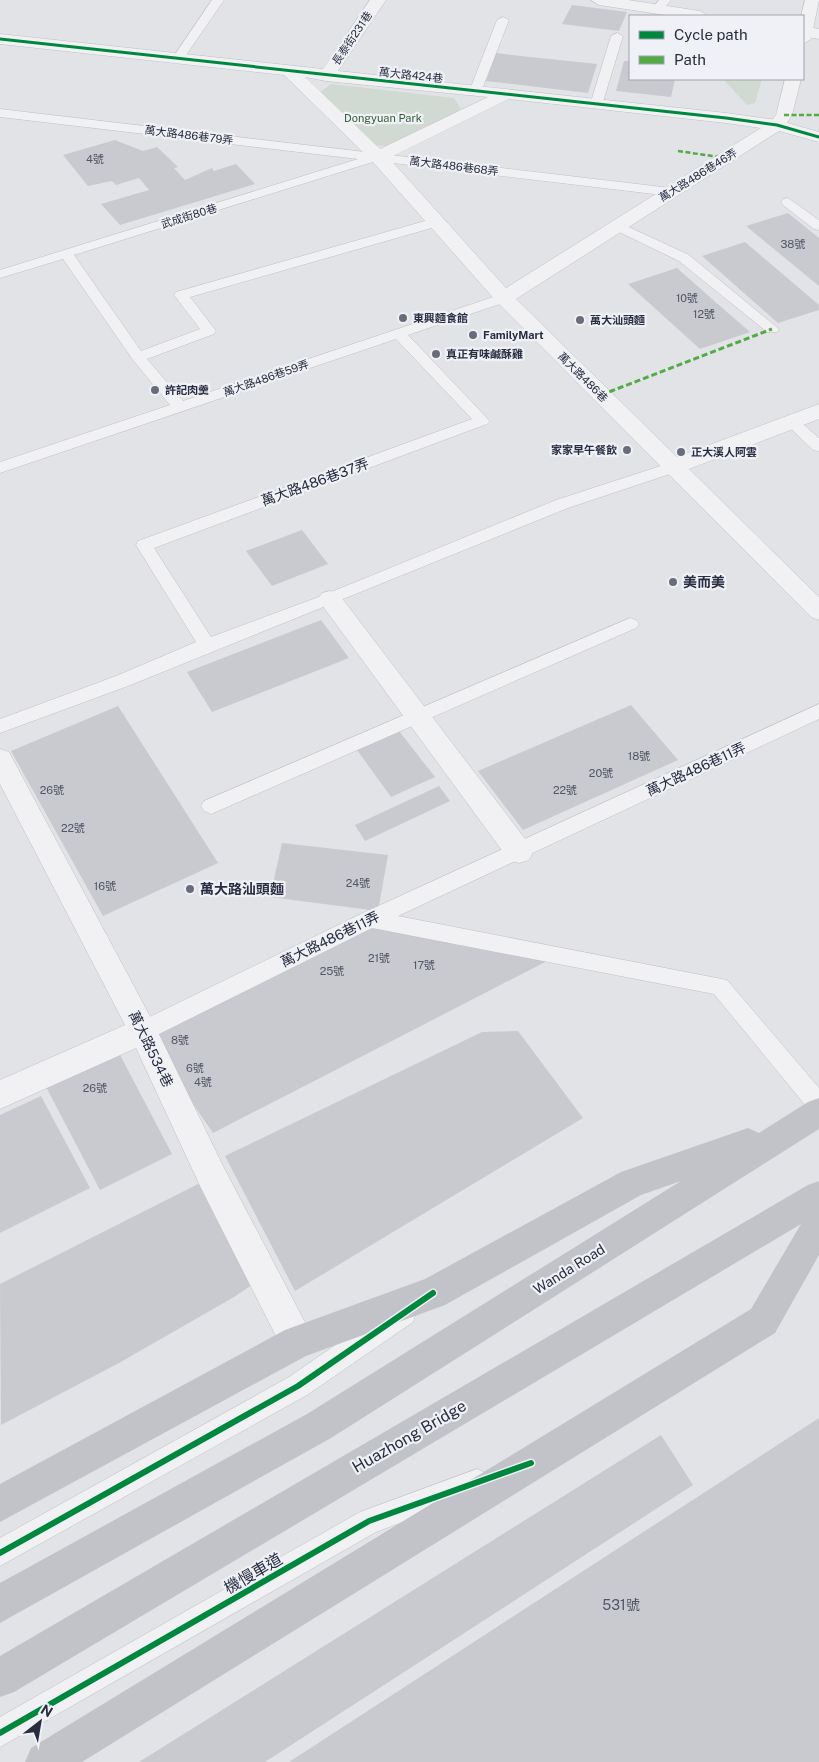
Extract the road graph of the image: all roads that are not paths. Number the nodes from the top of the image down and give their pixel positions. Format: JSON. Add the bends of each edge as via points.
{"nodes":[{"id":1,"x":218,"y":0,"type":"edge"},
{"id":2,"x":378,"y":0,"type":"edge"},
{"id":3,"x":599,"y":0,"type":"edge"},
{"id":4,"x":812,"y":0,"type":"edge"},
{"id":5,"x":661,"y":5,"type":"edge"},
{"id":6,"x":696,"y":15,"type":"edge"},
{"id":7,"x":503,"y":20,"type":"dead end"},
{"id":8,"x":807,"y":34,"type":"edge"},
{"id":9,"x":617,"y":36,"type":"dead end"},
{"id":10,"x":0,"y":39,"type":"edge"},
{"id":11,"x":178,"y":60,"type":"junction"},
{"id":12,"x":290,"y":72,"type":"junction"},
{"id":13,"x":326,"y":76,"type":"junction"},
{"id":14,"x":793,"y":80,"type":"edge"},
{"id":15,"x":475,"y":92,"type":"junction"},
{"id":16,"x":504,"y":95,"type":"junction"},
{"id":17,"x":596,"y":105,"type":"junction"},
{"id":18,"x":0,"y":113,"type":"edge"},
{"id":19,"x":777,"y":126,"type":"junction"},
{"id":20,"x":819,"y":137,"type":"edge"},
{"id":21,"x":378,"y":157,"type":"junction"},
{"id":22,"x":671,"y":192,"type":"junction"},
{"id":23,"x":788,"y":202,"type":"dead end"},
{"id":24,"x":437,"y":222,"type":"junction"},
{"id":25,"x":618,"y":226,"type":"junction"},
{"id":26,"x":819,"y":226,"type":"edge"},
{"id":27,"x":66,"y":254,"type":"junction"},
{"id":28,"x":0,"y":274,"type":"edge"},
{"id":29,"x":504,"y":298,"type":"junction"},
{"id":30,"x":772,"y":329,"type":"dead end"},
{"id":31,"x":398,"y":334,"type":"junction"},
{"id":32,"x":138,"y":357,"type":"junction"},
{"id":33,"x":180,"y":407,"type":"junction"},
{"id":34,"x":819,"y":411,"type":"edge"},
{"id":35,"x":792,"y":422,"type":"junction"},
{"id":36,"x":819,"y":446,"type":"edge"},
{"id":37,"x":673,"y":467,"type":"junction"},
{"id":38,"x":0,"y":468,"type":"edge"},
{"id":39,"x":330,"y":599,"type":"junction"},
{"id":40,"x":819,"y":611,"type":"edge"},
{"id":41,"x":630,"y":624,"type":"dead end"},
{"id":42,"x":207,"y":645,"type":"junction"},
{"id":43,"x":819,"y":711,"type":"edge"},
{"id":44,"x":418,"y":716,"type":"junction"},
{"id":45,"x":0,"y":726,"type":"edge"},
{"id":46,"x":0,"y":759,"type":"edge"},
{"id":47,"x":211,"y":806,"type":"dead end"},
{"id":48,"x":519,"y":852,"type":"junction"},
{"id":49,"x":370,"y":919,"type":"junction"},
{"id":50,"x":143,"y":1031,"type":"junction"},
{"id":51,"x":0,"y":1095,"type":"edge"},
{"id":52,"x":819,"y":1104,"type":"edge"},
{"id":53,"x":805,"y":1120,"type":"edge"},
{"id":54,"x":819,"y":1196,"type":"edge"},
{"id":55,"x":819,"y":1224,"type":"edge"},
{"id":56,"x":433,"y":1293,"type":"junction"},
{"id":57,"x":297,"y":1342,"type":"junction"},
{"id":58,"x":531,"y":1463,"type":"junction"},
{"id":59,"x":0,"y":1504,"type":"edge"},
{"id":60,"x":0,"y":1553,"type":"edge"},
{"id":61,"x":0,"y":1604,"type":"edge"},
{"id":62,"x":0,"y":1678,"type":"edge"},
{"id":63,"x":0,"y":1733,"type":"edge"},
{"id":64,"x":45,"y":1762,"type":"edge"}],
"edges":[{"from":1,"to":11,"type":"lane"},
{"from":2,"to":13,"type":"street","name":"長泰街231巷"},
{"from":3,"to":5,"type":"street"},
{"from":4,"to":8,"type":"street"},
{"from":5,"to":6,"type":"street"},
{"from":7,"to":15,"type":"lane"},
{"from":9,"to":17,"type":"lane"},
{"from":10,"to":11,"type":"street","name":"萬大路424巷"},
{"from":11,"to":12,"type":"street","name":"萬大路424巷"},
{"from":12,"to":13,"type":"street","name":"萬大路424巷"},
{"from":12,"to":21,"type":"street","name":"萬大路486巷"},
{"from":13,"to":15,"type":"street","name":"萬大路424巷"},
{"from":14,"to":19,"type":"street","via":[[784,115]]},
{"from":15,"to":16,"type":"street","name":"萬大路424巷"},
{"from":16,"to":17,"type":"street","name":"萬大路424巷"},
{"from":16,"to":21,"type":"street","name":"萬大路486巷68弄"},
{"from":17,"to":19,"type":"street","name":"萬大路424巷"},
{"from":18,"to":21,"type":"lane","name":"萬大路486巷79弄"},
{"from":19,"to":20,"type":"street","name":"萬大路424巷"},
{"from":19,"to":22,"type":"street","name":"萬大路486巷46弄"},
{"from":21,"to":22,"type":"lane","name":"萬大路486巷68弄"},
{"from":21,"to":24,"type":"street","name":"萬大路486巷"},
{"from":21,"to":27,"type":"lane","name":"武成街80巷"},
{"from":22,"to":25,"type":"street","name":"萬大路486巷46弄"},
{"from":23,"to":26,"type":"lane"},
{"from":24,"to":29,"type":"street","name":"萬大路486巷"},
{"from":24,"to":32,"type":"lane","via":[[180,295],[209,331]]},
{"from":25,"to":29,"type":"street","name":"萬大路486巷46弄"},
{"from":25,"to":30,"type":"lane","via":[[684,258]]},
{"from":27,"to":28,"type":"lane","name":"武成街80巷"},
{"from":27,"to":32,"type":"lane"},
{"from":29,"to":31,"type":"lane","name":"萬大路486巷59弄"},
{"from":29,"to":37,"type":"street","name":"萬大路486巷"},
{"from":31,"to":33,"type":"lane","name":"萬大路486巷59弄"},
{"from":31,"to":42,"type":"lane","name":"萬大路486巷37弄","via":[[482,421],[144,545]]},
{"from":32,"to":33,"type":"lane"},
{"from":33,"to":38,"type":"lane","name":"萬大路486巷59弄"},
{"from":34,"to":35,"type":"street"},
{"from":35,"to":36,"type":"lane"},
{"from":35,"to":37,"type":"street"},
{"from":37,"to":39,"type":"lane","via":[[562,504]]},
{"from":37,"to":40,"type":"street","name":"萬大路486巷"},
{"from":39,"to":42,"type":"lane"},
{"from":39,"to":44,"type":"street"},
{"from":41,"to":44,"type":"lane"},
{"from":42,"to":45,"type":"lane","via":[[122,681]]},
{"from":43,"to":48,"type":"lane","name":"萬大路486巷11弄"},
{"from":44,"to":47,"type":"lane"},
{"from":44,"to":48,"type":"street"},
{"from":46,"to":50,"type":"street","name":"萬大路534巷"},
{"from":48,"to":49,"type":"lane","name":"萬大路486巷11弄"},
{"from":49,"to":50,"type":"lane","name":"萬大路486巷11弄"},
{"from":49,"to":52,"type":"lane","via":[[720,986]]},
{"from":50,"to":51,"type":"street"},
{"from":50,"to":57,"type":"street","name":"萬大路534巷","via":[[212,1177]]},
{"from":53,"to":56,"type":"main road","via":[[632,1183]]},
{"from":53,"to":61,"type":"main road","name":"Wanda Road","via":[[319,1426]]},
{"from":54,"to":62,"type":"main road","name":"Huazhong Bridge"},
{"from":55,"to":58,"type":"main road","via":[[763,1320]]},
{"from":56,"to":57,"type":"main road"},
{"from":56,"to":60,"type":"lane","via":[[298,1386]]},
{"from":57,"to":59,"type":"main road"},
{"from":58,"to":63,"type":"lane","name":"機慢車道","via":[[369,1521]]},
{"from":58,"to":64,"type":"main road"}]}
